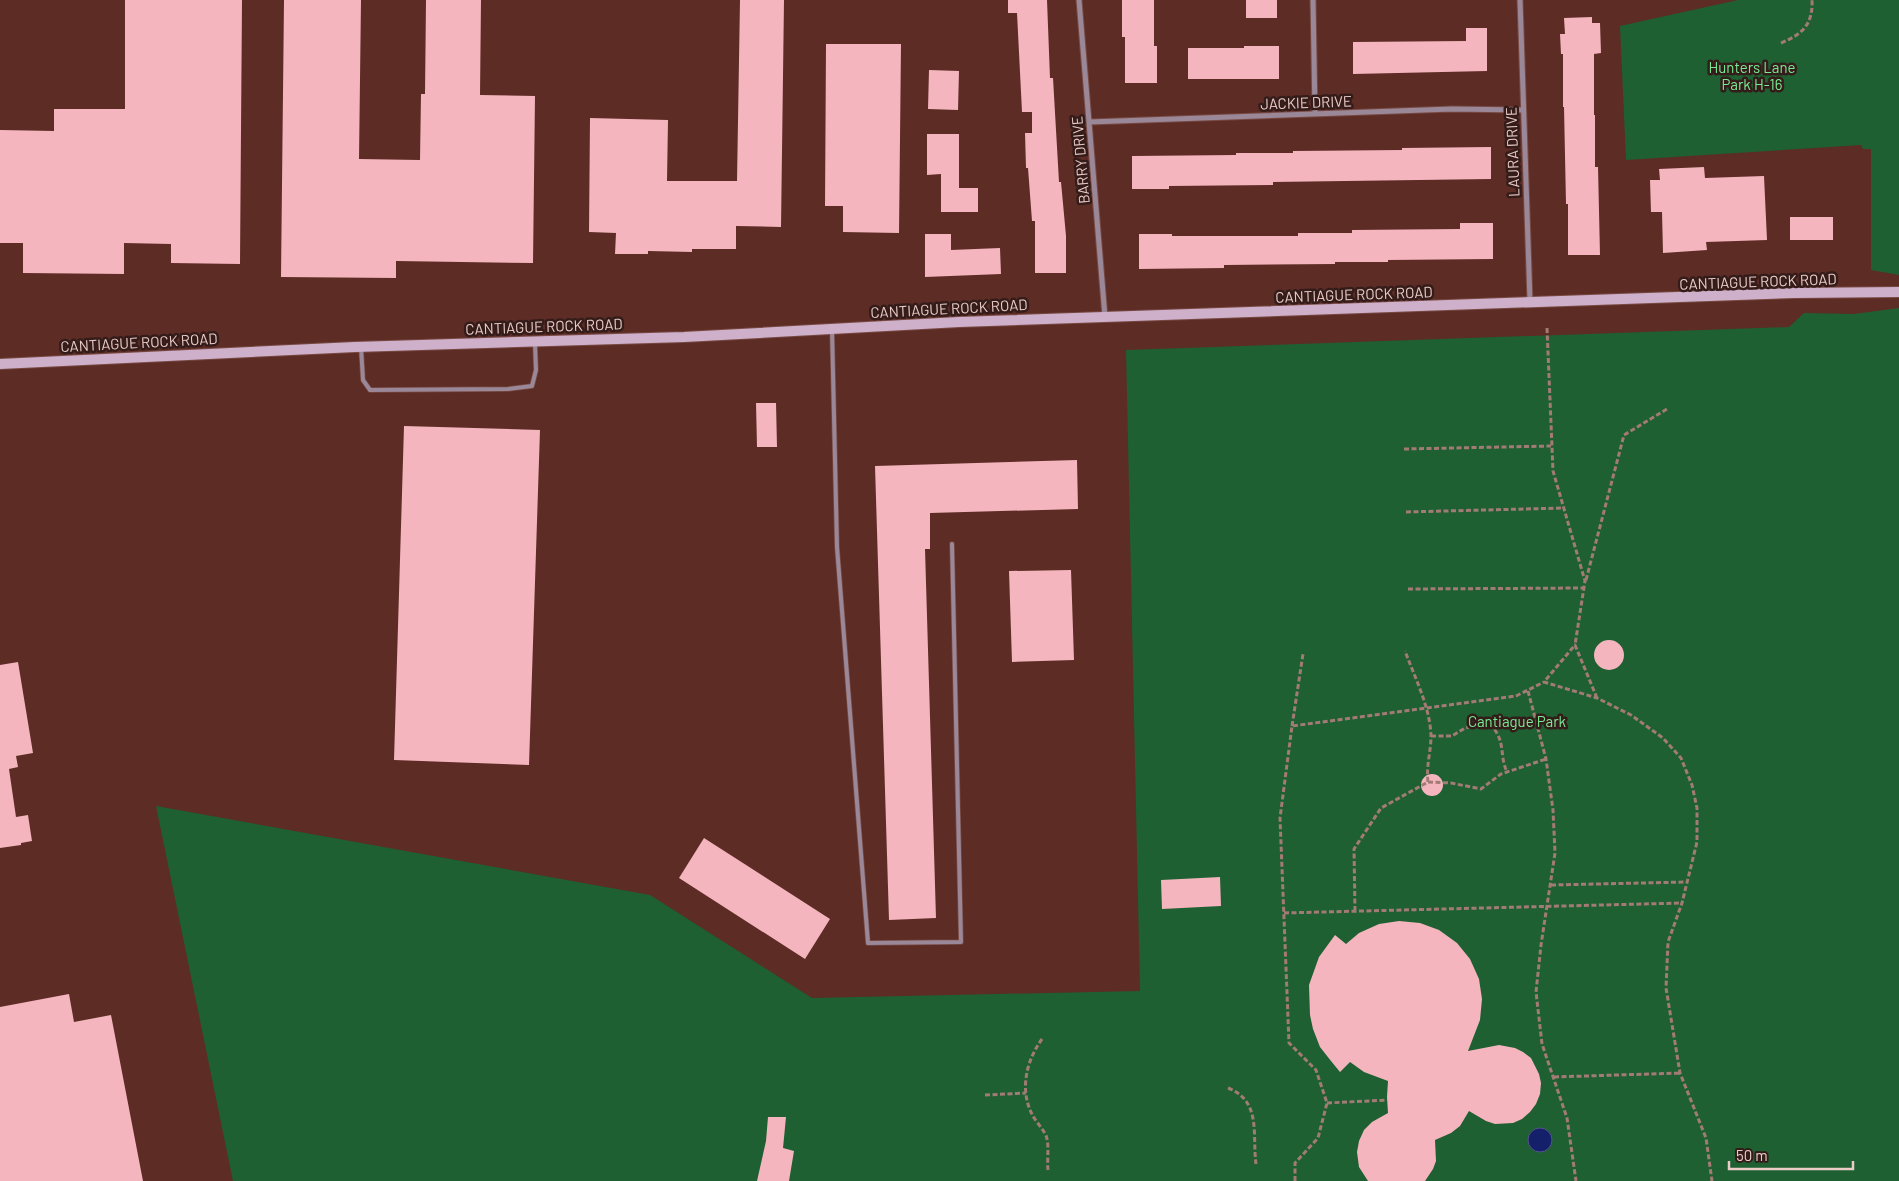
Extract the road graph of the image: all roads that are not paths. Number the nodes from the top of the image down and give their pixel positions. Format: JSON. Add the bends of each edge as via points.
{"nodes":[{"id":1,"x":1079,"y":0,"type":"edge"},
{"id":2,"x":1313,"y":0,"type":"edge"},
{"id":3,"x":1520,"y":0,"type":"edge"},
{"id":4,"x":1523,"y":110,"type":"junction"},
{"id":5,"x":1316,"y":114,"type":"junction"},
{"id":6,"x":1089,"y":122,"type":"junction"},
{"id":7,"x":1899,"y":292,"type":"edge"},
{"id":8,"x":1530,"y":304,"type":"junction"},
{"id":9,"x":1105,"y":317,"type":"junction"},
{"id":10,"x":832,"y":329,"type":"junction"},
{"id":11,"x":535,"y":341,"type":"junction"},
{"id":12,"x":361,"y":347,"type":"junction"},
{"id":13,"x":0,"y":364,"type":"edge"},
{"id":14,"x":952,"y":544,"type":"dead end"}],
"edges":[{"from":1,"to":6,"type":"street","name":"BARRY DRIVE"},
{"from":2,"to":5,"type":"street"},
{"from":3,"to":4,"type":"street","name":"LAURA DRIVE"},
{"from":4,"to":5,"type":"street","name":"JACKIE DRIVE"},
{"from":4,"to":8,"type":"street","name":"LAURA DRIVE"},
{"from":5,"to":6,"type":"street","name":"JACKIE DRIVE"},
{"from":6,"to":9,"type":"street","name":"BARRY DRIVE"},
{"from":7,"to":8,"type":"main road","name":"CANTIAGUE ROCK ROAD"},
{"from":8,"to":9,"type":"main road","name":"CANTIAGUE ROCK ROAD"},
{"from":9,"to":10,"type":"main road","name":"CANTIAGUE ROCK ROAD"},
{"from":10,"to":11,"type":"main road","name":"CANTIAGUE ROCK ROAD"},
{"from":10,"to":14,"type":"lane","via":[[837,547],[868,943],[961,942]]},
{"from":11,"to":12,"type":"main road","name":"CANTIAGUE ROCK ROAD"},
{"from":11,"to":12,"type":"lane","via":[[536,370],[532,386],[508,389],[370,390],[363,380]]},
{"from":12,"to":13,"type":"main road","name":"CANTIAGUE ROCK ROAD"}]}
